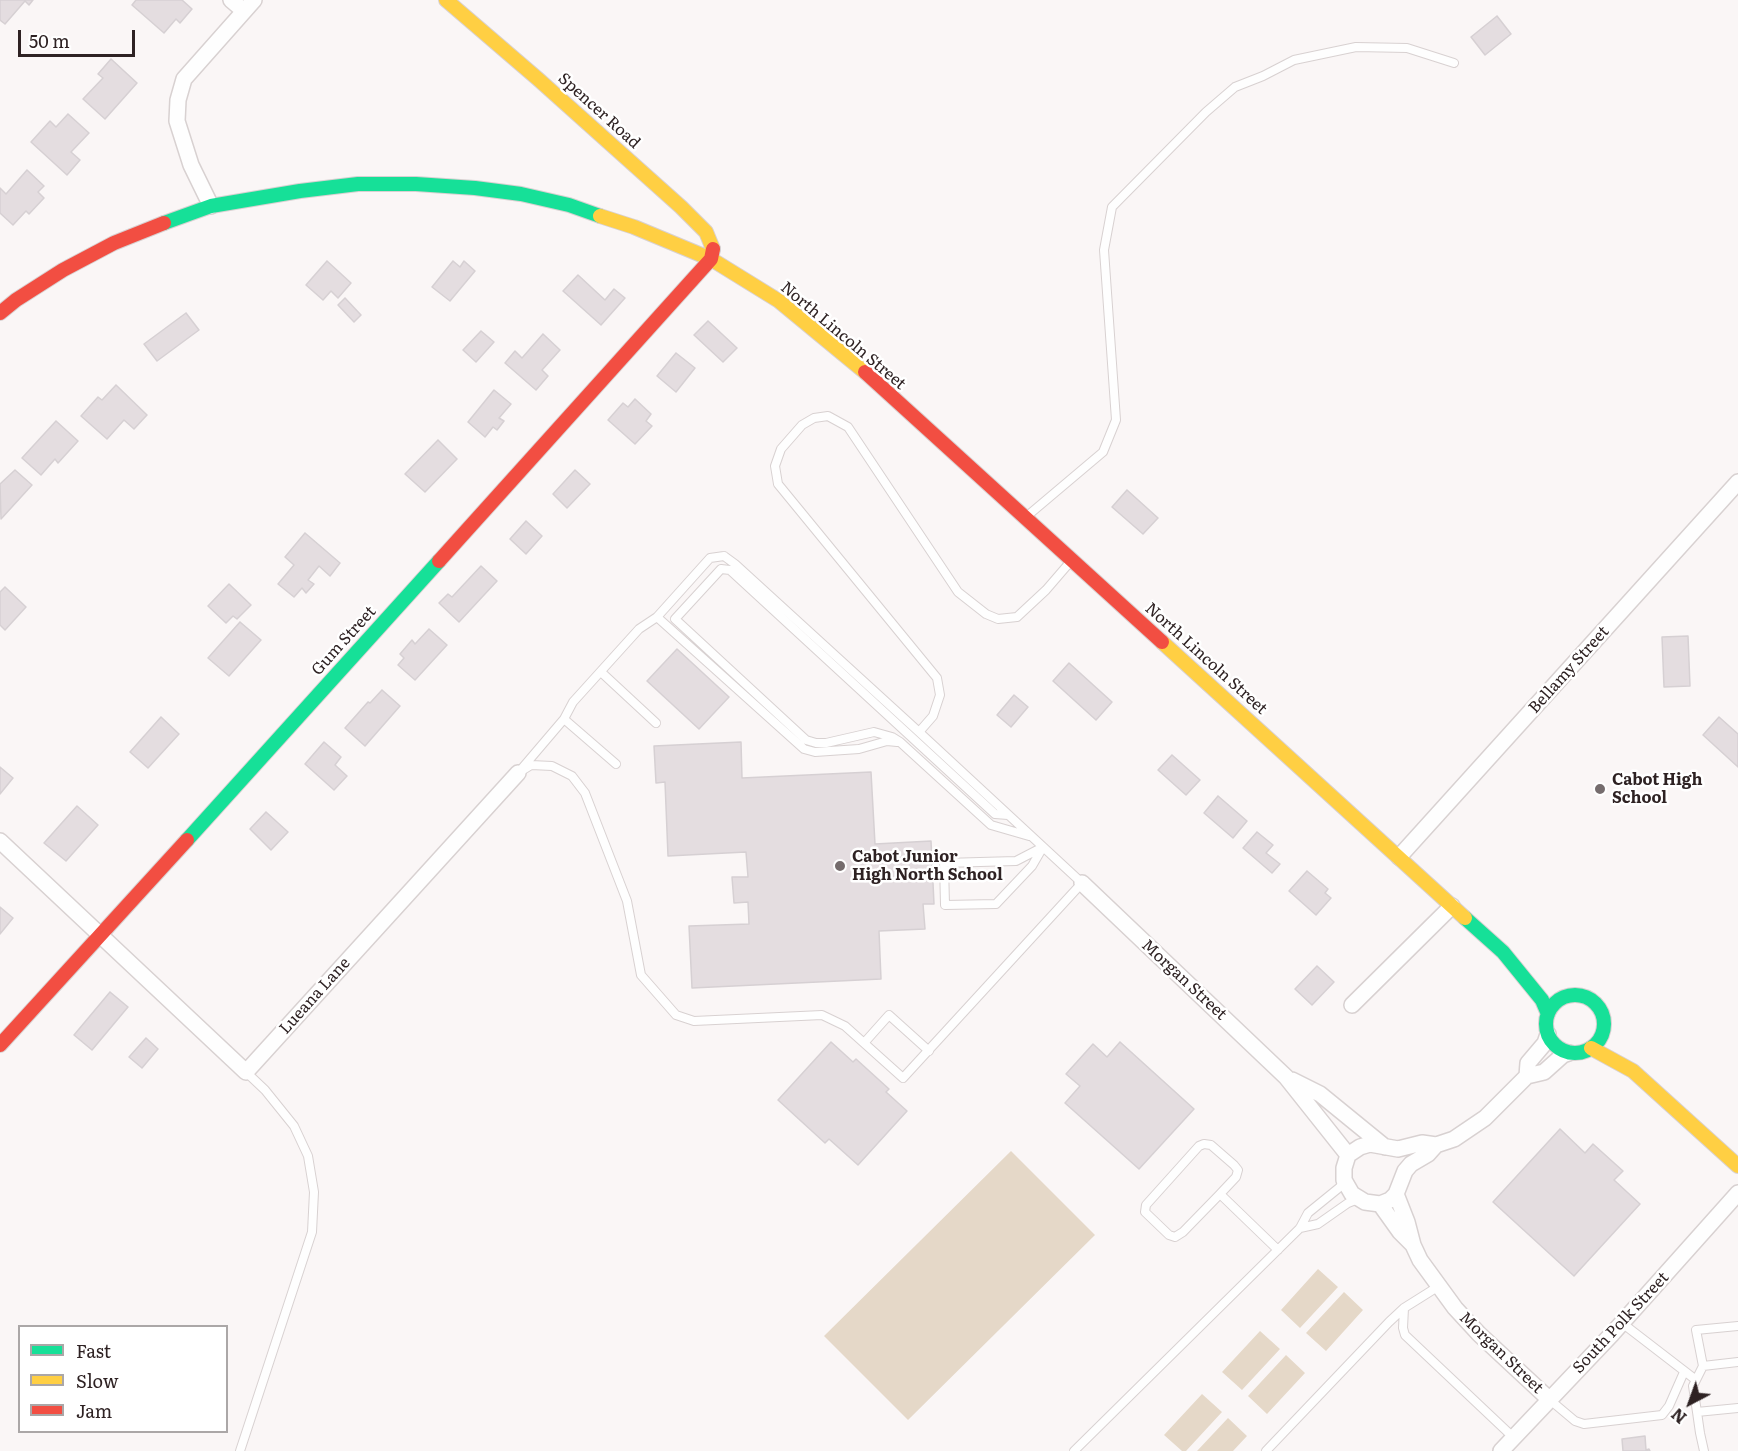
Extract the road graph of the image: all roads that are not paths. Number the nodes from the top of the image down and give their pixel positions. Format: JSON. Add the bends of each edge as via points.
{"nodes":[{"id":1,"x":231,"y":0,"type":"edge"},
{"id":2,"x":446,"y":0,"type":"edge"},
{"id":3,"x":249,"y":6,"type":"edge"},
{"id":4,"x":1454,"y":63,"type":"dead end"},
{"id":5,"x":211,"y":206,"type":"junction"},
{"id":6,"x":711,"y":259,"type":"junction"},
{"id":7,"x":0,"y":313,"type":"edge"},
{"id":8,"x":1738,"y":482,"type":"edge"},
{"id":9,"x":1025,"y":518,"type":"junction"},
{"id":10,"x":1072,"y":560,"type":"junction"},
{"id":11,"x":657,"y":617,"type":"junction"},
{"id":12,"x":601,"y":672,"type":"junction"},
{"id":13,"x":564,"y":719,"type":"junction"},
{"id":14,"x":656,"y":723,"type":"dead end"},
{"id":15,"x":919,"y":732,"type":"junction"},
{"id":16,"x":900,"y":742,"type":"junction"},
{"id":17,"x":616,"y":764,"type":"dead end"},
{"id":18,"x":518,"y":773,"type":"junction"},
{"id":19,"x":1008,"y":815,"type":"junction"},
{"id":20,"x":1031,"y":836,"type":"junction"},
{"id":21,"x":0,"y":841,"type":"edge"},
{"id":22,"x":1043,"y":847,"type":"junction"},
{"id":23,"x":1399,"y":857,"type":"junction"},
{"id":24,"x":1082,"y":883,"type":"junction"},
{"id":25,"x":1452,"y":906,"type":"junction"},
{"id":26,"x":101,"y":936,"type":"junction"},
{"id":27,"x":1503,"y":952,"type":"junction"},
{"id":28,"x":1560,"y":1000,"type":"junction"},
{"id":29,"x":1352,"y":1005,"type":"dead end"},
{"id":30,"x":1548,"y":1014,"type":"junction"},
{"id":31,"x":1548,"y":1034,"type":"junction"},
{"id":32,"x":864,"y":1043,"type":"junction"},
{"id":33,"x":1596,"y":1043,"type":"junction"},
{"id":34,"x":0,"y":1045,"type":"edge"},
{"id":35,"x":929,"y":1051,"type":"junction"},
{"id":36,"x":1569,"y":1053,"type":"junction"},
{"id":37,"x":246,"y":1072,"type":"junction"},
{"id":38,"x":1527,"y":1076,"type":"junction"},
{"id":39,"x":1286,"y":1077,"type":"junction"},
{"id":40,"x":1436,"y":1146,"type":"junction"},
{"id":41,"x":1387,"y":1148,"type":"junction"},
{"id":42,"x":1348,"y":1155,"type":"junction"},
{"id":43,"x":1738,"y":1166,"type":"edge"},
{"id":44,"x":1405,"y":1172,"type":"junction"},
{"id":45,"x":1344,"y":1180,"type":"junction"},
{"id":46,"x":1738,"y":1193,"type":"edge"},
{"id":47,"x":1220,"y":1194,"type":"junction"},
{"id":48,"x":1396,"y":1194,"type":"junction"},
{"id":49,"x":1358,"y":1199,"type":"junction"},
{"id":50,"x":1380,"y":1204,"type":"junction"},
{"id":51,"x":1300,"y":1228,"type":"junction"},
{"id":52,"x":1413,"y":1245,"type":"junction"},
{"id":53,"x":1278,"y":1250,"type":"junction"},
{"id":54,"x":1439,"y":1286,"type":"junction"},
{"id":55,"x":1404,"y":1308,"type":"junction"},
{"id":56,"x":1622,"y":1323,"type":"junction"},
{"id":57,"x":1738,"y":1326,"type":"edge"},
{"id":58,"x":1738,"y":1362,"type":"edge"},
{"id":59,"x":1703,"y":1366,"type":"junction"},
{"id":60,"x":1684,"y":1372,"type":"junction"},
{"id":61,"x":1696,"y":1380,"type":"junction"},
{"id":62,"x":1550,"y":1400,"type":"junction"},
{"id":63,"x":1738,"y":1408,"type":"edge"},
{"id":64,"x":1697,"y":1412,"type":"junction"},
{"id":65,"x":1514,"y":1438,"type":"junction"},
{"id":66,"x":1077,"y":1449,"type":"edge"},
{"id":67,"x":240,"y":1451,"type":"edge"},
{"id":68,"x":1266,"y":1451,"type":"edge"},
{"id":69,"x":1501,"y":1451,"type":"edge"},
{"id":70,"x":1704,"y":1451,"type":"edge"}],
"edges":[{"from":1,"to":3,"type":"street"},
{"from":2,"to":6,"type":"street","name":"Spencer Road","via":[[681,207],[706,232]]},
{"from":3,"to":5,"type":"street","via":[[184,79],[178,100],[177,121],[191,165]]},
{"from":4,"to":9,"type":"lane","via":[[1407,48],[1356,47],[1294,60],[1235,87],[1112,207],[1104,250],[1116,420],[1103,452]]},
{"from":5,"to":6,"type":"street","name":"North Lincoln Street","via":[[358,184],[475,188],[569,205]]},
{"from":5,"to":7,"type":"street","name":"North Lincoln Street","via":[[114,243],[63,270]]},
{"from":6,"to":9,"type":"street","name":"North Lincoln Street","via":[[779,301],[844,354]]},
{"from":6,"to":26,"type":"street","name":"Gum Street"},
{"from":8,"to":23,"type":"street","name":"Bellamy Street"},
{"from":9,"to":10,"type":"street","name":"North Lincoln Street"},
{"from":10,"to":15,"type":"lane","via":[[1017,617],[998,619],[986,614],[958,592],[848,427],[828,417],[814,418],[802,425],[781,449],[775,466],[778,484],[937,678],[940,695],[933,716]]},
{"from":10,"to":23,"type":"street","name":"North Lincoln Street"},
{"from":11,"to":12,"type":"lane","via":[[639,629]]},
{"from":11,"to":15,"type":"lane","via":[[710,558],[724,556]]},
{"from":11,"to":16,"type":"lane","via":[[804,749],[815,752]]},
{"from":12,"to":13,"type":"lane","via":[[573,702]]},
{"from":12,"to":14,"type":"lane"},
{"from":13,"to":17,"type":"lane"},
{"from":13,"to":18,"type":"lane"},
{"from":15,"to":19,"type":"lane"},
{"from":16,"to":19,"type":"lane","via":[[874,732],[826,743],[806,740],[675,620],[721,569],[730,570],[994,814]]},
{"from":16,"to":20,"type":"lane","via":[[991,825]]},
{"from":18,"to":32,"type":"lane","via":[[531,765],[552,766],[572,776],[585,793],[627,901],[641,975],[676,1015],[694,1021],[822,1015],[845,1026]]},
{"from":18,"to":37,"type":"street","name":"Lueana Lane"},
{"from":19,"to":20,"type":"lane"},
{"from":20,"to":22,"type":"lane"},
{"from":21,"to":26,"type":"street"},
{"from":22,"to":22,"type":"lane","via":[[1016,861],[944,863],[945,905],[996,904],[1032,866]]},
{"from":22,"to":24,"type":"lane"},
{"from":23,"to":25,"type":"street","name":"North Lincoln Street"},
{"from":24,"to":35,"type":"lane"},
{"from":24,"to":39,"type":"street","name":"Morgan Street"},
{"from":25,"to":27,"type":"street","name":"North Lincoln Street"},
{"from":25,"to":29,"type":"street"},
{"from":26,"to":34,"type":"street","name":"Gum Street"},
{"from":26,"to":37,"type":"street"},
{"from":27,"to":28,"type":"street","name":"North Lincoln Street"},
{"from":27,"to":30,"type":"street","name":"North Lincoln Street","via":[[1542,1000]]},
{"from":28,"to":30,"type":"street"},
{"from":28,"to":33,"type":"street","via":[[1580,996],[1600,1010],[1604,1029]]},
{"from":30,"to":31,"type":"street"},
{"from":31,"to":36,"type":"street","via":[[1556,1046]]},
{"from":31,"to":38,"type":"street","via":[[1528,1063]]},
{"from":32,"to":35,"type":"lane","via":[[903,1078]]},
{"from":32,"to":35,"type":"lane","via":[[889,1015]]},
{"from":33,"to":36,"type":"street","via":[[1584,1052]]},
{"from":33,"to":43,"type":"street","via":[[1633,1071]]},
{"from":36,"to":38,"type":"street","via":[[1544,1072]]},
{"from":37,"to":67,"type":"lane","via":[[294,1126],[308,1156],[314,1192],[312,1232]]},
{"from":38,"to":40,"type":"street","via":[[1485,1118]]},
{"from":39,"to":41,"type":"street","name":"Morgan Street","via":[[1320,1094]]},
{"from":39,"to":42,"type":"street","name":"Morgan Street"},
{"from":40,"to":41,"type":"street","via":[[1422,1143]]},
{"from":40,"to":44,"type":"street"},
{"from":41,"to":42,"type":"street","via":[[1370,1144]]},
{"from":41,"to":44,"type":"street","name":"Morgan Street","via":[[1398,1156]]},
{"from":42,"to":45,"type":"street"},
{"from":44,"to":48,"type":"street"},
{"from":45,"to":49,"type":"street"},
{"from":45,"to":51,"type":"lane","via":[[1340,1188],[1308,1213]]},
{"from":46,"to":56,"type":"street","name":"South Polk Street"},
{"from":47,"to":47,"type":"lane","via":[[1238,1170],[1211,1144],[1204,1144],[1146,1205],[1145,1212],[1169,1236],[1175,1236]]},
{"from":47,"to":53,"type":"lane"},
{"from":48,"to":50,"type":"street"},
{"from":48,"to":52,"type":"street","name":"Morgan Street"},
{"from":49,"to":50,"type":"street"},
{"from":49,"to":51,"type":"lane","via":[[1318,1224]]},
{"from":50,"to":52,"type":"street","name":"Morgan Street"},
{"from":51,"to":53,"type":"lane"},
{"from":52,"to":54,"type":"street","name":"Morgan Street"},
{"from":53,"to":66,"type":"lane"},
{"from":54,"to":55,"type":"lane"},
{"from":54,"to":62,"type":"street","name":"Morgan Street","via":[[1479,1334]]},
{"from":55,"to":65,"type":"lane","via":[[1405,1335]]},
{"from":55,"to":68,"type":"lane"},
{"from":56,"to":60,"type":"lane"},
{"from":56,"to":62,"type":"street","name":"South Polk Street"},
{"from":57,"to":59,"type":"lane","via":[[1696,1330]]},
{"from":58,"to":59,"type":"lane"},
{"from":59,"to":61,"type":"lane"},
{"from":60,"to":61,"type":"lane"},
{"from":60,"to":62,"type":"lane","via":[[1662,1415],[1584,1424]]},
{"from":61,"to":64,"type":"lane","via":[[1693,1386]]},
{"from":62,"to":65,"type":"street","name":"South Polk Street"},
{"from":63,"to":64,"type":"lane"},
{"from":64,"to":70,"type":"lane"},
{"from":65,"to":69,"type":"street","name":"South Polk Street"}]}
